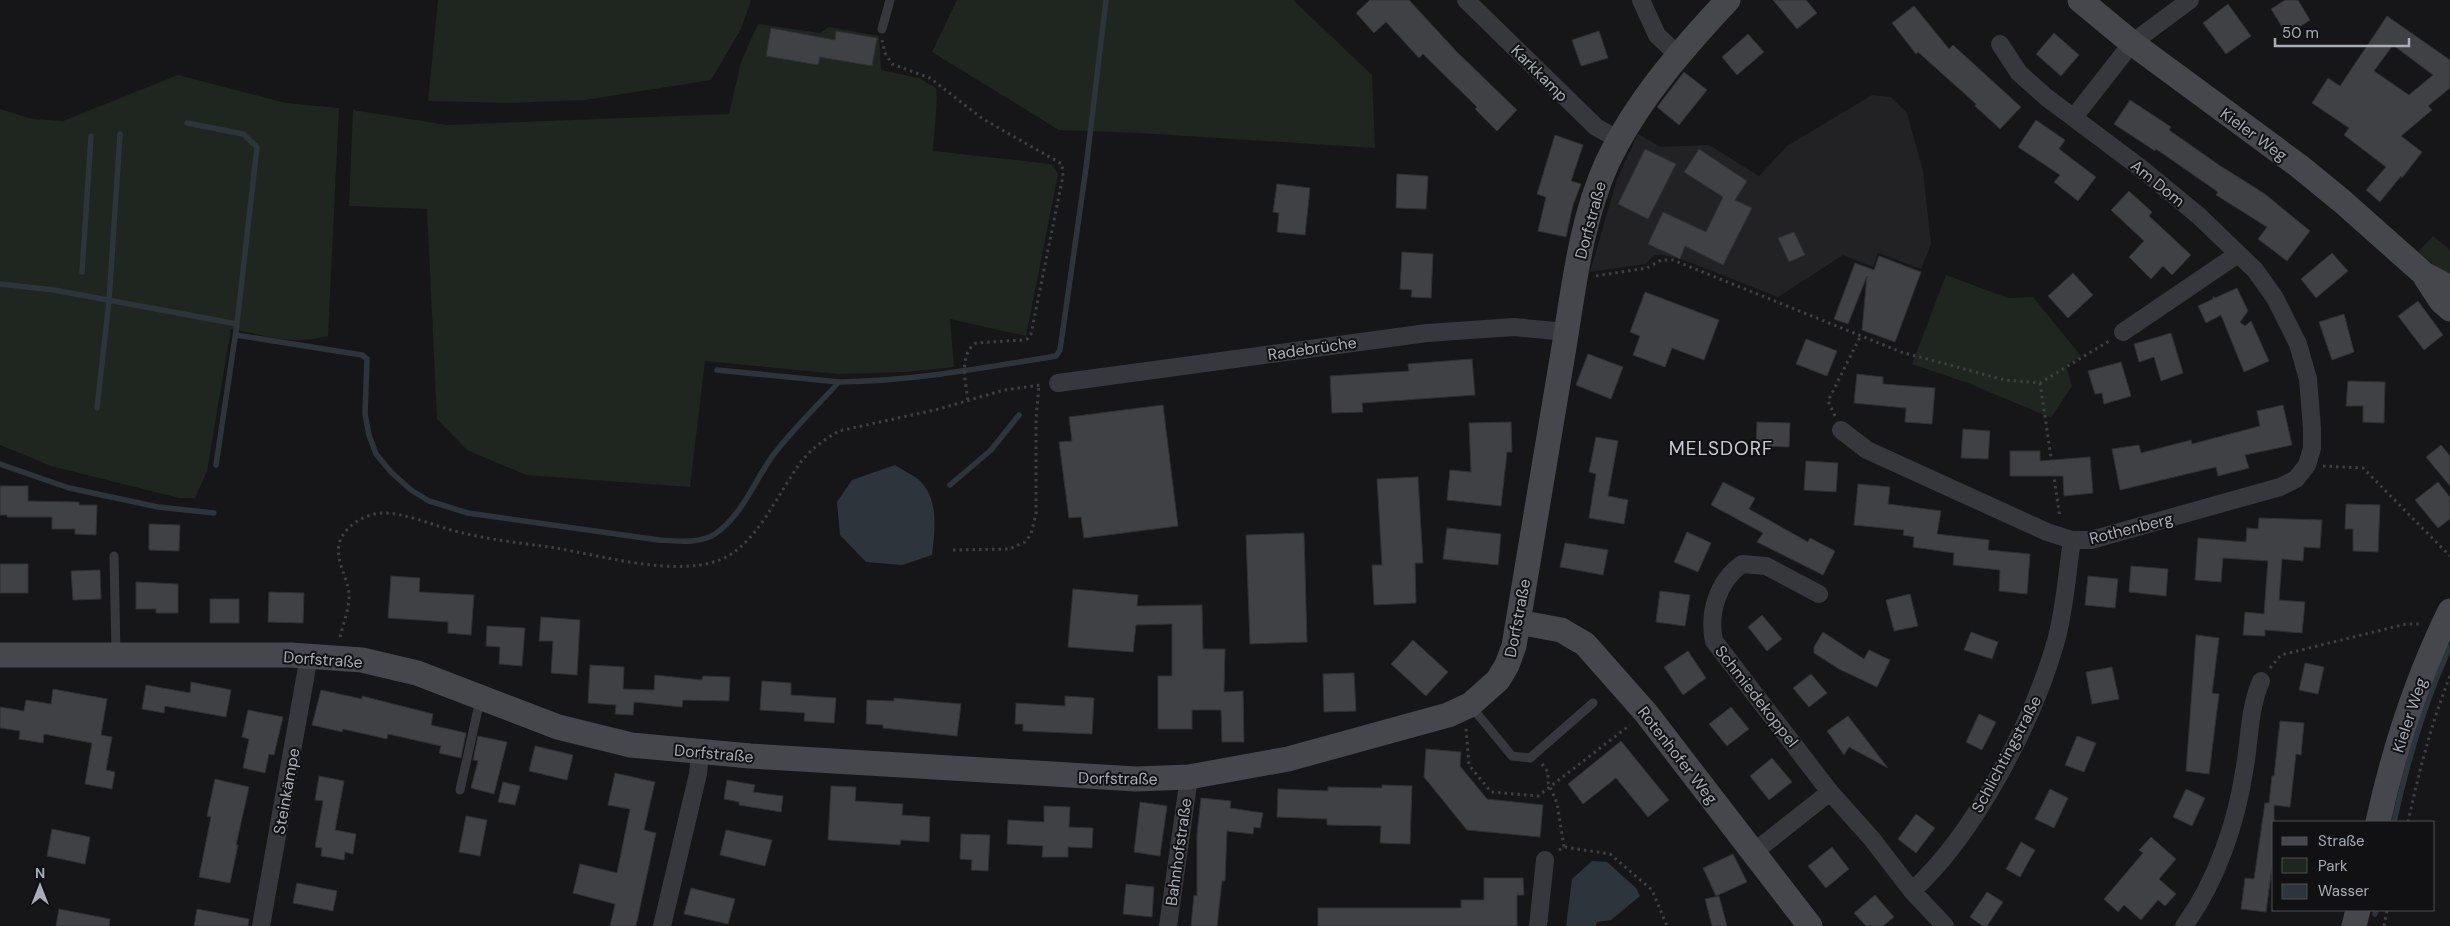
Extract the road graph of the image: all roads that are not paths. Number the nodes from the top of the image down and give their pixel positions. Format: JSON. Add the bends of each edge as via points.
{"nodes":[{"id":1,"x":890,"y":0,"type":"edge"},
{"id":2,"x":1466,"y":0,"type":"edge"},
{"id":3,"x":1640,"y":0,"type":"edge"},
{"id":4,"x":1728,"y":0,"type":"edge"},
{"id":5,"x":2080,"y":0,"type":"edge"},
{"id":6,"x":2190,"y":0,"type":"edge"},
{"id":7,"x":882,"y":29,"type":"road end"},
{"id":8,"x":2132,"y":43,"type":"junction"},
{"id":9,"x":2000,"y":44,"type":"dead end"},
{"id":10,"x":1679,"y":56,"type":"junction"},
{"id":11,"x":2074,"y":117,"type":"junction"},
{"id":12,"x":1619,"y":140,"type":"junction"},
{"id":13,"x":2238,"y":254,"type":"junction"},
{"id":14,"x":2424,"y":274,"type":"junction"},
{"id":15,"x":2450,"y":288,"type":"edge"},
{"id":16,"x":2450,"y":309,"type":"edge"},
{"id":17,"x":1566,"y":332,"type":"junction"},
{"id":18,"x":2123,"y":332,"type":"road end"},
{"id":19,"x":1058,"y":383,"type":"road end"},
{"id":20,"x":1841,"y":430,"type":"road end"},
{"id":21,"x":2307,"y":465,"type":"joint"},
{"id":22,"x":2066,"y":538,"type":"junction"},
{"id":23,"x":114,"y":556,"type":"dead end"},
{"id":24,"x":1819,"y":594,"type":"dead end"},
{"id":25,"x":2450,"y":612,"type":"edge"},
{"id":26,"x":1518,"y":622,"type":"junction"},
{"id":27,"x":0,"y":655,"type":"edge"},
{"id":28,"x":116,"y":656,"type":"junction"},
{"id":29,"x":309,"y":656,"type":"junction"},
{"id":30,"x":2260,"y":681,"type":"road end"},
{"id":31,"x":481,"y":697,"type":"junction"},
{"id":32,"x":1593,"y":703,"type":"dead end"},
{"id":33,"x":1470,"y":705,"type":"junction"},
{"id":34,"x":700,"y":753,"type":"junction"},
{"id":35,"x":1189,"y":777,"type":"junction"},
{"id":36,"x":460,"y":790,"type":"dead end"},
{"id":37,"x":1830,"y":792,"type":"junction"},
{"id":38,"x":2378,"y":821,"type":"edge"},
{"id":39,"x":1754,"y":852,"type":"junction"},
{"id":40,"x":1545,"y":860,"type":"dead end"},
{"id":41,"x":1912,"y":891,"type":"junction"},
{"id":42,"x":2358,"y":911,"type":"edge"},
{"id":43,"x":261,"y":926,"type":"edge"},
{"id":44,"x":662,"y":926,"type":"edge"},
{"id":45,"x":1168,"y":926,"type":"edge"},
{"id":46,"x":1538,"y":926,"type":"edge"},
{"id":47,"x":1810,"y":926,"type":"edge"},
{"id":48,"x":1945,"y":926,"type":"edge"},
{"id":49,"x":2184,"y":926,"type":"edge"},
{"id":50,"x":2354,"y":926,"type":"edge"}],
"edges":[{"from":1,"to":7,"type":"lane"},
{"from":2,"to":12,"type":"street","name":"Karkkamp","via":[[1596,127]]},
{"from":3,"to":10,"type":"street","via":[[1657,35]]},
{"from":4,"to":10,"type":"street","name":"Dorfstraße"},
{"from":5,"to":8,"type":"street","name":"Kieler Weg"},
{"from":6,"to":8,"type":"street"},
{"from":8,"to":11,"type":"street"},
{"from":8,"to":14,"type":"street","name":"Kieler Weg","via":[[2299,166]]},
{"from":9,"to":11,"type":"street","name":"Am Dom","via":[[2020,73]]},
{"from":10,"to":12,"type":"street","name":"Dorfstraße","via":[[1647,96]]},
{"from":11,"to":13,"type":"street","name":"Am Dom","via":[[2199,216]]},
{"from":12,"to":17,"type":"street","name":"Dorfstraße","via":[[1596,191]]},
{"from":13,"to":18,"type":"street"},
{"from":13,"to":21,"type":"street","name":"Am Dom","via":[[2263,280],[2286,316],[2308,379],[2312,428]]},
{"from":14,"to":15,"type":"street","name":"Kieler Weg"},
{"from":14,"to":16,"type":"street","name":"Kieler Weg"},
{"from":17,"to":19,"type":"street","name":"Radebrüche","via":[[1514,327],[1428,333]]},
{"from":17,"to":26,"type":"street","name":"Dorfstraße"},
{"from":20,"to":22,"type":"street","name":"Rothenberg","via":[[1867,450]]},
{"from":21,"to":22,"type":"street","name":"Rothenberg","via":[[2296,479],[2280,487],[2104,537]]},
{"from":22,"to":41,"type":"street","name":"Schlichtingstraße","via":[[2060,622],[2037,698],[1965,830],[1936,868]]},
{"from":23,"to":28,"type":"lane"},
{"from":24,"to":37,"type":"street","name":"Schmiedekoppel","via":[[1766,566],[1742,564],[1730,576],[1717,598],[1712,627],[1718,648]]},
{"from":25,"to":38,"type":"street","name":"Kieler Weg","via":[[2404,722]]},
{"from":26,"to":33,"type":"street","name":"Dorfstraße","via":[[1507,665],[1498,680]]},
{"from":26,"to":39,"type":"street","name":"Rotenhofer Weg","via":[[1561,630],[1585,644],[1646,713]]},
{"from":27,"to":28,"type":"street","name":"Dorfstraße"},
{"from":28,"to":29,"type":"street","name":"Dorfstraße"},
{"from":29,"to":31,"type":"street","name":"Dorfstraße","via":[[400,668]]},
{"from":29,"to":43,"type":"street","name":"Steinkämpe"},
{"from":30,"to":49,"type":"street","via":[[2251,706],[2247,756],[2238,802],[2217,864]]},
{"from":31,"to":34,"type":"street","name":"Dorfstraße","via":[[558,727],[609,740]]},
{"from":31,"to":36,"type":"lane"},
{"from":32,"to":33,"type":"lane","via":[[1530,758],[1512,756]]},
{"from":33,"to":35,"type":"street","name":"Dorfstraße","via":[[1422,723],[1288,758]]},
{"from":34,"to":35,"type":"street","name":"Dorfstraße","via":[[1102,779]]},
{"from":34,"to":44,"type":"street","via":[[698,774]]},
{"from":35,"to":45,"type":"street","name":"Bahnhofstraße"},
{"from":37,"to":39,"type":"street"},
{"from":37,"to":41,"type":"street","name":"Schmiedekoppel"},
{"from":39,"to":47,"type":"street","name":"Rotenhofer Weg"},
{"from":40,"to":46,"type":"street"},
{"from":41,"to":48,"type":"street","name":"Schmiedekoppel"},
{"from":42,"to":50,"type":"street"}]}
